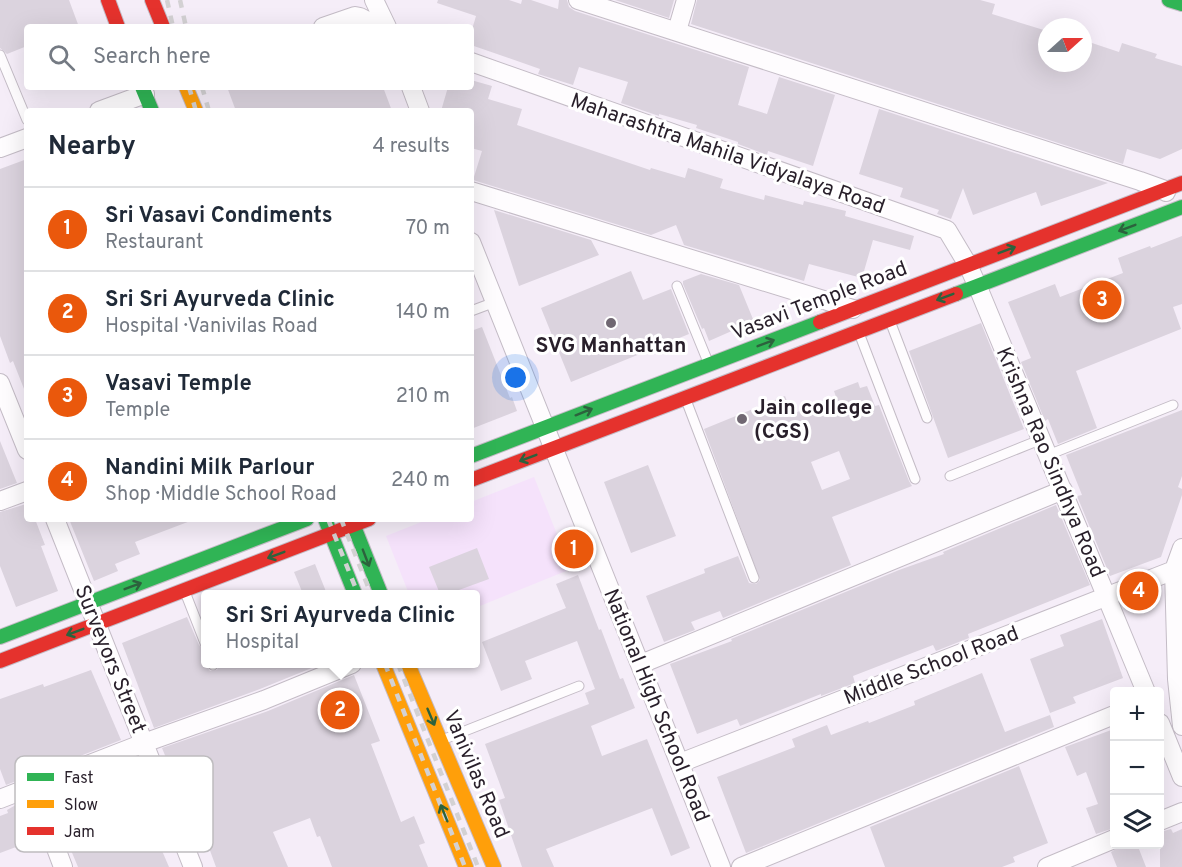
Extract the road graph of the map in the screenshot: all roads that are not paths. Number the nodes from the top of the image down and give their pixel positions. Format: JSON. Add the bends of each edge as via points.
{"nodes":[{"id":1,"x":108,"y":0,"type":"edge"},
{"id":2,"x":152,"y":0,"type":"edge"},
{"id":3,"x":374,"y":0,"type":"edge"},
{"id":4,"x":578,"y":0,"type":"edge"},
{"id":5,"x":687,"y":0,"type":"edge"},
{"id":6,"x":1169,"y":0,"type":"edge"},
{"id":7,"x":1182,"y":4,"type":"edge"},
{"id":8,"x":117,"y":24,"type":"edge"},
{"id":9,"x":162,"y":24,"type":"edge"},
{"id":10,"x":332,"y":24,"type":"edge"},
{"id":11,"x":373,"y":24,"type":"edge"},
{"id":12,"x":386,"y":24,"type":"edge"},
{"id":13,"x":677,"y":31,"type":"junction"},
{"id":14,"x":0,"y":55,"type":"edge"},
{"id":15,"x":474,"y":63,"type":"edge"},
{"id":16,"x":189,"y":90,"type":"edge"},
{"id":17,"x":412,"y":90,"type":"edge"},
{"id":18,"x":143,"y":91,"type":"edge"},
{"id":19,"x":204,"y":106,"type":"edge"},
{"id":20,"x":106,"y":108,"type":"edge"},
{"id":21,"x":151,"y":108,"type":"edge"},
{"id":22,"x":419,"y":108,"type":"edge"},
{"id":23,"x":24,"y":113,"type":"edge"},
{"id":24,"x":24,"y":139,"type":"edge"},
{"id":25,"x":0,"y":148,"type":"edge"},
{"id":26,"x":1182,"y":183,"type":"edge"},
{"id":27,"x":1165,"y":190,"type":"junction"},
{"id":28,"x":474,"y":192,"type":"edge"},
{"id":29,"x":1177,"y":209,"type":"edge"},
{"id":30,"x":474,"y":250,"type":"edge"},
{"id":31,"x":968,"y":265,"type":"junction"},
{"id":32,"x":977,"y":285,"type":"junction"},
{"id":33,"x":676,"y":286,"type":"dead end"},
{"id":34,"x":495,"y":302,"type":"junction"},
{"id":35,"x":853,"y":309,"type":"junction"},
{"id":36,"x":474,"y":310,"type":"edge"},
{"id":37,"x":889,"y":319,"type":"junction"},
{"id":38,"x":858,"y":331,"type":"junction"},
{"id":39,"x":732,"y":356,"type":"junction"},
{"id":40,"x":709,"y":364,"type":"junction"},
{"id":41,"x":741,"y":376,"type":"junction"},
{"id":42,"x":0,"y":383,"type":"edge"},
{"id":43,"x":685,"y":398,"type":"junction"},
{"id":44,"x":1173,"y":405,"type":"dead end"},
{"id":45,"x":927,"y":418,"type":"dead end"},
{"id":46,"x":545,"y":428,"type":"junction"},
{"id":47,"x":24,"y":443,"type":"edge"},
{"id":48,"x":1045,"y":447,"type":"junction"},
{"id":49,"x":553,"y":448,"type":"junction"},
{"id":50,"x":474,"y":455,"type":"edge"},
{"id":51,"x":950,"y":476,"type":"dead end"},
{"id":52,"x":474,"y":479,"type":"edge"},
{"id":53,"x":915,"y":479,"type":"dead end"},
{"id":54,"x":1063,"y":490,"type":"junction"},
{"id":55,"x":24,"y":492,"type":"edge"},
{"id":56,"x":0,"y":501,"type":"edge"},
{"id":57,"x":56,"y":522,"type":"edge"},
{"id":58,"x":300,"y":522,"type":"edge"},
{"id":59,"x":326,"y":522,"type":"edge"},
{"id":60,"x":352,"y":522,"type":"edge"},
{"id":61,"x":331,"y":534,"type":"junction"},
{"id":62,"x":1182,"y":548,"type":"edge"},
{"id":63,"x":1178,"y":568,"type":"edge"},
{"id":64,"x":754,"y":578,"type":"dead end"},
{"id":65,"x":184,"y":590,"type":"junction"},
{"id":66,"x":353,"y":590,"type":"edge"},
{"id":67,"x":379,"y":590,"type":"edge"},
{"id":68,"x":1107,"y":596,"type":"junction"},
{"id":69,"x":89,"y":603,"type":"junction"},
{"id":70,"x":97,"y":624,"type":"junction"},
{"id":71,"x":201,"y":633,"type":"edge"},
{"id":72,"x":0,"y":637,"type":"edge"},
{"id":73,"x":0,"y":661,"type":"edge"},
{"id":74,"x":641,"y":664,"type":"junction"},
{"id":75,"x":340,"y":668,"type":"edge"},
{"id":76,"x":385,"y":668,"type":"edge"},
{"id":77,"x":410,"y":668,"type":"edge"},
{"id":78,"x":579,"y":686,"type":"dead end"},
{"id":79,"x":1144,"y":687,"type":"edge"},
{"id":80,"x":1110,"y":717,"type":"edge"},
{"id":81,"x":1182,"y":726,"type":"edge"},
{"id":82,"x":1164,"y":733,"type":"edge"},
{"id":83,"x":440,"y":740,"type":"junction"},
{"id":84,"x":144,"y":743,"type":"junction"},
{"id":85,"x":111,"y":756,"type":"edge"},
{"id":86,"x":149,"y":756,"type":"edge"},
{"id":87,"x":680,"y":763,"type":"junction"},
{"id":88,"x":1182,"y":777,"type":"edge"},
{"id":89,"x":15,"y":794,"type":"edge"},
{"id":90,"x":0,"y":799,"type":"edge"},
{"id":91,"x":1182,"y":812,"type":"edge"},
{"id":92,"x":1164,"y":819,"type":"edge"},
{"id":93,"x":1110,"y":841,"type":"edge"},
{"id":94,"x":57,"y":852,"type":"edge"},
{"id":95,"x":187,"y":852,"type":"edge"},
{"id":96,"x":63,"y":867,"type":"edge"},
{"id":97,"x":193,"y":867,"type":"edge"},
{"id":98,"x":466,"y":867,"type":"edge"},
{"id":99,"x":494,"y":867,"type":"edge"},
{"id":100,"x":721,"y":867,"type":"edge"},
{"id":101,"x":741,"y":867,"type":"edge"},
{"id":102,"x":1047,"y":867,"type":"edge"}],
"edges":[{"from":1,"to":8,"type":"main road"},
{"from":2,"to":9,"type":"main road"},
{"from":3,"to":12,"type":"street"},
{"from":4,"to":13,"type":"street"},
{"from":5,"to":13,"type":"street"},
{"from":6,"to":7,"type":"main road"},
{"from":10,"to":11,"type":"street","via":[[355,16]]},
{"from":13,"to":27,"type":"street"},
{"from":14,"to":23,"type":"lane"},
{"from":15,"to":31,"type":"street","name":"Maharashtra Mahila Vidyalaya Road","via":[[943,228],[950,233]]},
{"from":16,"to":19,"type":"main road"},
{"from":17,"to":22,"type":"street"},
{"from":18,"to":20,"type":"street"},
{"from":18,"to":21,"type":"main road"},
{"from":24,"to":25,"type":"street"},
{"from":26,"to":27,"type":"main road","name":"Vasavi Temple Road"},
{"from":27,"to":29,"type":"street"},
{"from":31,"to":27,"type":"main road","name":"Vasavi Temple Road","one_way":true},
{"from":28,"to":35,"type":"street"},
{"from":29,"to":32,"type":"main road","name":"Vasavi Temple Road","one_way":true},
{"from":30,"to":34,"type":"street","name":"National High School Road"},
{"from":31,"to":32,"type":"street","name":"Krishna Rao Sindhya Road"},
{"from":31,"to":35,"type":"main road","name":"Vasavi Temple Road"},
{"from":32,"to":37,"type":"main road","name":"Vasavi Temple Road","one_way":true},
{"from":32,"to":48,"type":"street","name":"Krishna Rao Sindhya Road"},
{"from":33,"to":40,"type":"lane"},
{"from":34,"to":36,"type":"lane"},
{"from":34,"to":46,"type":"street","name":"National High School Road"},
{"from":39,"to":35,"type":"main road","name":"Vasavi Temple Road","one_way":true},
{"from":37,"to":38,"type":"main road","name":"Vasavi Temple Road"},
{"from":37,"to":45,"type":"lane"},
{"from":38,"to":41,"type":"main road","name":"Vasavi Temple Road"},
{"from":38,"to":53,"type":"lane"},
{"from":39,"to":40,"type":"main road","name":"Vasavi Temple Road"},
{"from":39,"to":41,"type":"main road"},
{"from":46,"to":40,"type":"main road","name":"Vasavi Temple Road","one_way":true},
{"from":41,"to":43,"type":"main road","name":"Vasavi Temple Road"},
{"from":42,"to":47,"type":"street"},
{"from":43,"to":49,"type":"main road","name":"Vasavi Temple Road"},
{"from":43,"to":64,"type":"lane"},
{"from":44,"to":48,"type":"lane"},
{"from":46,"to":49,"type":"street","name":"National High School Road"},
{"from":46,"to":50,"type":"main road","name":"Vasavi Temple Road"},
{"from":48,"to":51,"type":"lane"},
{"from":48,"to":54,"type":"street","name":"Krishna Rao Sindhya Road"},
{"from":49,"to":52,"type":"main road","name":"Vasavi Temple Road","one_way":true},
{"from":49,"to":74,"type":"street","name":"National High School Road"},
{"from":54,"to":68,"type":"street","name":"Krishna Rao Sindhya Road"},
{"from":54,"to":74,"type":"street"},
{"from":55,"to":56,"type":"street"},
{"from":57,"to":69,"type":"street","name":"Surveyors Street"},
{"from":69,"to":58,"type":"main road","one_way":true},
{"from":59,"to":61,"type":"main road"},
{"from":60,"to":61,"type":"main road"},
{"from":60,"to":67,"type":"main road","one_way":true},
{"from":61,"to":65,"type":"main road","one_way":true},
{"from":61,"to":66,"type":"main road"},
{"from":62,"to":63,"type":"street"},
{"from":63,"to":68,"type":"street","name":"Middle School Road"},
{"from":63,"to":81,"type":"street","via":[[1177,679]]},
{"from":65,"to":70,"type":"main road"},
{"from":65,"to":71,"type":"lane"},
{"from":68,"to":79,"type":"street","name":"Krishna Rao Sindhya Road"},
{"from":68,"to":87,"type":"street","name":"Middle School Road"},
{"from":69,"to":70,"type":"street","name":"Surveyors Street"},
{"from":69,"to":72,"type":"main road"},
{"from":70,"to":73,"type":"main road","one_way":true},
{"from":70,"to":84,"type":"street","name":"Surveyors Street"},
{"from":74,"to":87,"type":"street","name":"National High School Road"},
{"from":75,"to":84,"type":"street"},
{"from":98,"to":76,"type":"main road","one_way":true},
{"from":77,"to":83,"type":"main road","name":"Vanivilas Road","one_way":true},
{"from":78,"to":83,"type":"lane"},
{"from":80,"to":101,"type":"street"},
{"from":82,"to":88,"type":"street"},
{"from":83,"to":99,"type":"main road","name":"Vanivilas Road"},
{"from":84,"to":85,"type":"street"},
{"from":84,"to":86,"type":"street","name":"Surveyors Street"},
{"from":87,"to":100,"type":"street","name":"National High School Road"},
{"from":89,"to":90,"type":"street"},
{"from":91,"to":92,"type":"street"},
{"from":93,"to":102,"type":"street"},
{"from":94,"to":96,"type":"street"},
{"from":95,"to":97,"type":"street","name":"Surveyors Street"}]}
